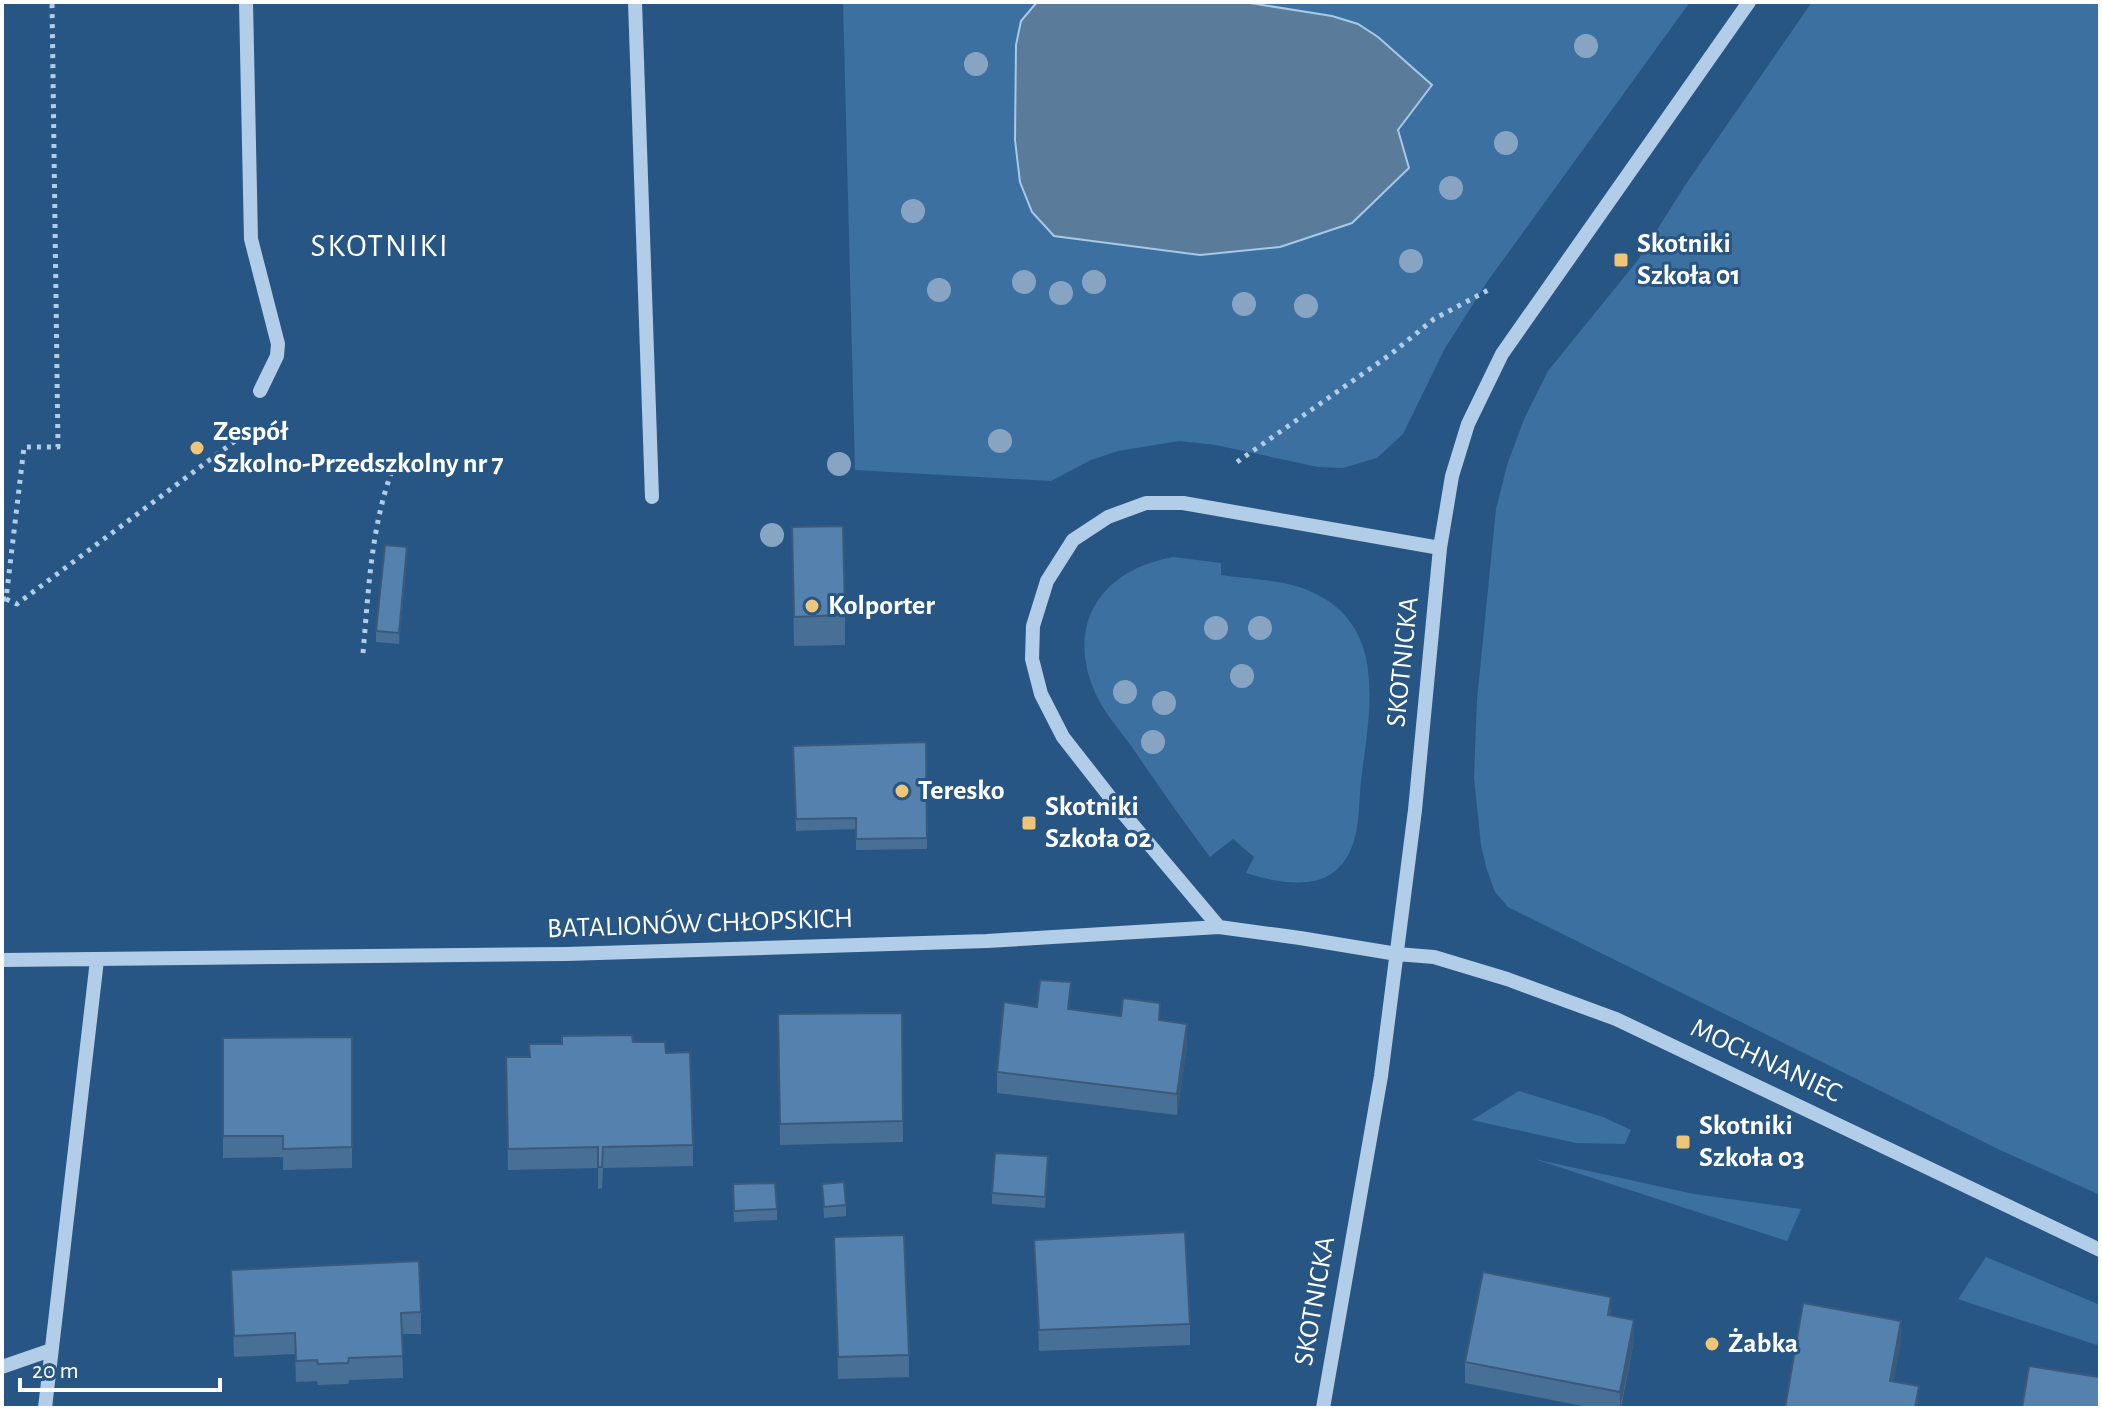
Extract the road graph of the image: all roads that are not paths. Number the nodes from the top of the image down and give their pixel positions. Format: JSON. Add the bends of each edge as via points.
{"nodes":[{"id":1,"x":246,"y":2,"type":"edge"},
{"id":2,"x":635,"y":2,"type":"edge"},
{"id":3,"x":1749,"y":2,"type":"edge"},
{"id":4,"x":260,"y":391,"type":"dead end"},
{"id":5,"x":652,"y":497,"type":"dead end"},
{"id":6,"x":1440,"y":548,"type":"junction"},
{"id":7,"x":1219,"y":927,"type":"junction"},
{"id":8,"x":1397,"y":954,"type":"junction"},
{"id":9,"x":2,"y":960,"type":"edge"},
{"id":10,"x":97,"y":960,"type":"junction"},
{"id":11,"x":2100,"y":1250,"type":"edge"},
{"id":12,"x":51,"y":1350,"type":"junction"},
{"id":13,"x":2,"y":1367,"type":"edge"},
{"id":14,"x":45,"y":1408,"type":"edge"},
{"id":15,"x":1323,"y":1408,"type":"edge"}],
"edges":[{"from":1,"to":4,"type":"street","via":[[251,239],[278,344]]},
{"from":2,"to":5,"type":"street"},
{"from":3,"to":6,"type":"street","name":"SKOTNICKA","via":[[1502,354],[1468,424],[1452,476]]},
{"from":6,"to":7,"type":"street","via":[[1183,503],[1146,503],[1108,517],[1073,540],[1047,581],[1033,626],[1032,659],[1041,694],[1063,737]]},
{"from":6,"to":8,"type":"street","name":"SKOTNICKA"},
{"from":7,"to":8,"type":"street","name":"BATALIONÓW CHŁOPSKICH"},
{"from":7,"to":10,"type":"street","name":"BATALIONÓW CHŁOPSKICH","via":[[987,941],[582,954]]},
{"from":8,"to":11,"type":"street","name":"MOCHNANIEC","via":[[1434,957],[1616,1019]]},
{"from":8,"to":15,"type":"street","name":"SKOTNICKA"},
{"from":9,"to":10,"type":"street","name":"BATALIONÓW CHŁOPSKICH"},
{"from":10,"to":12,"type":"street"},
{"from":12,"to":13,"type":"street"},
{"from":12,"to":14,"type":"street"}]}
